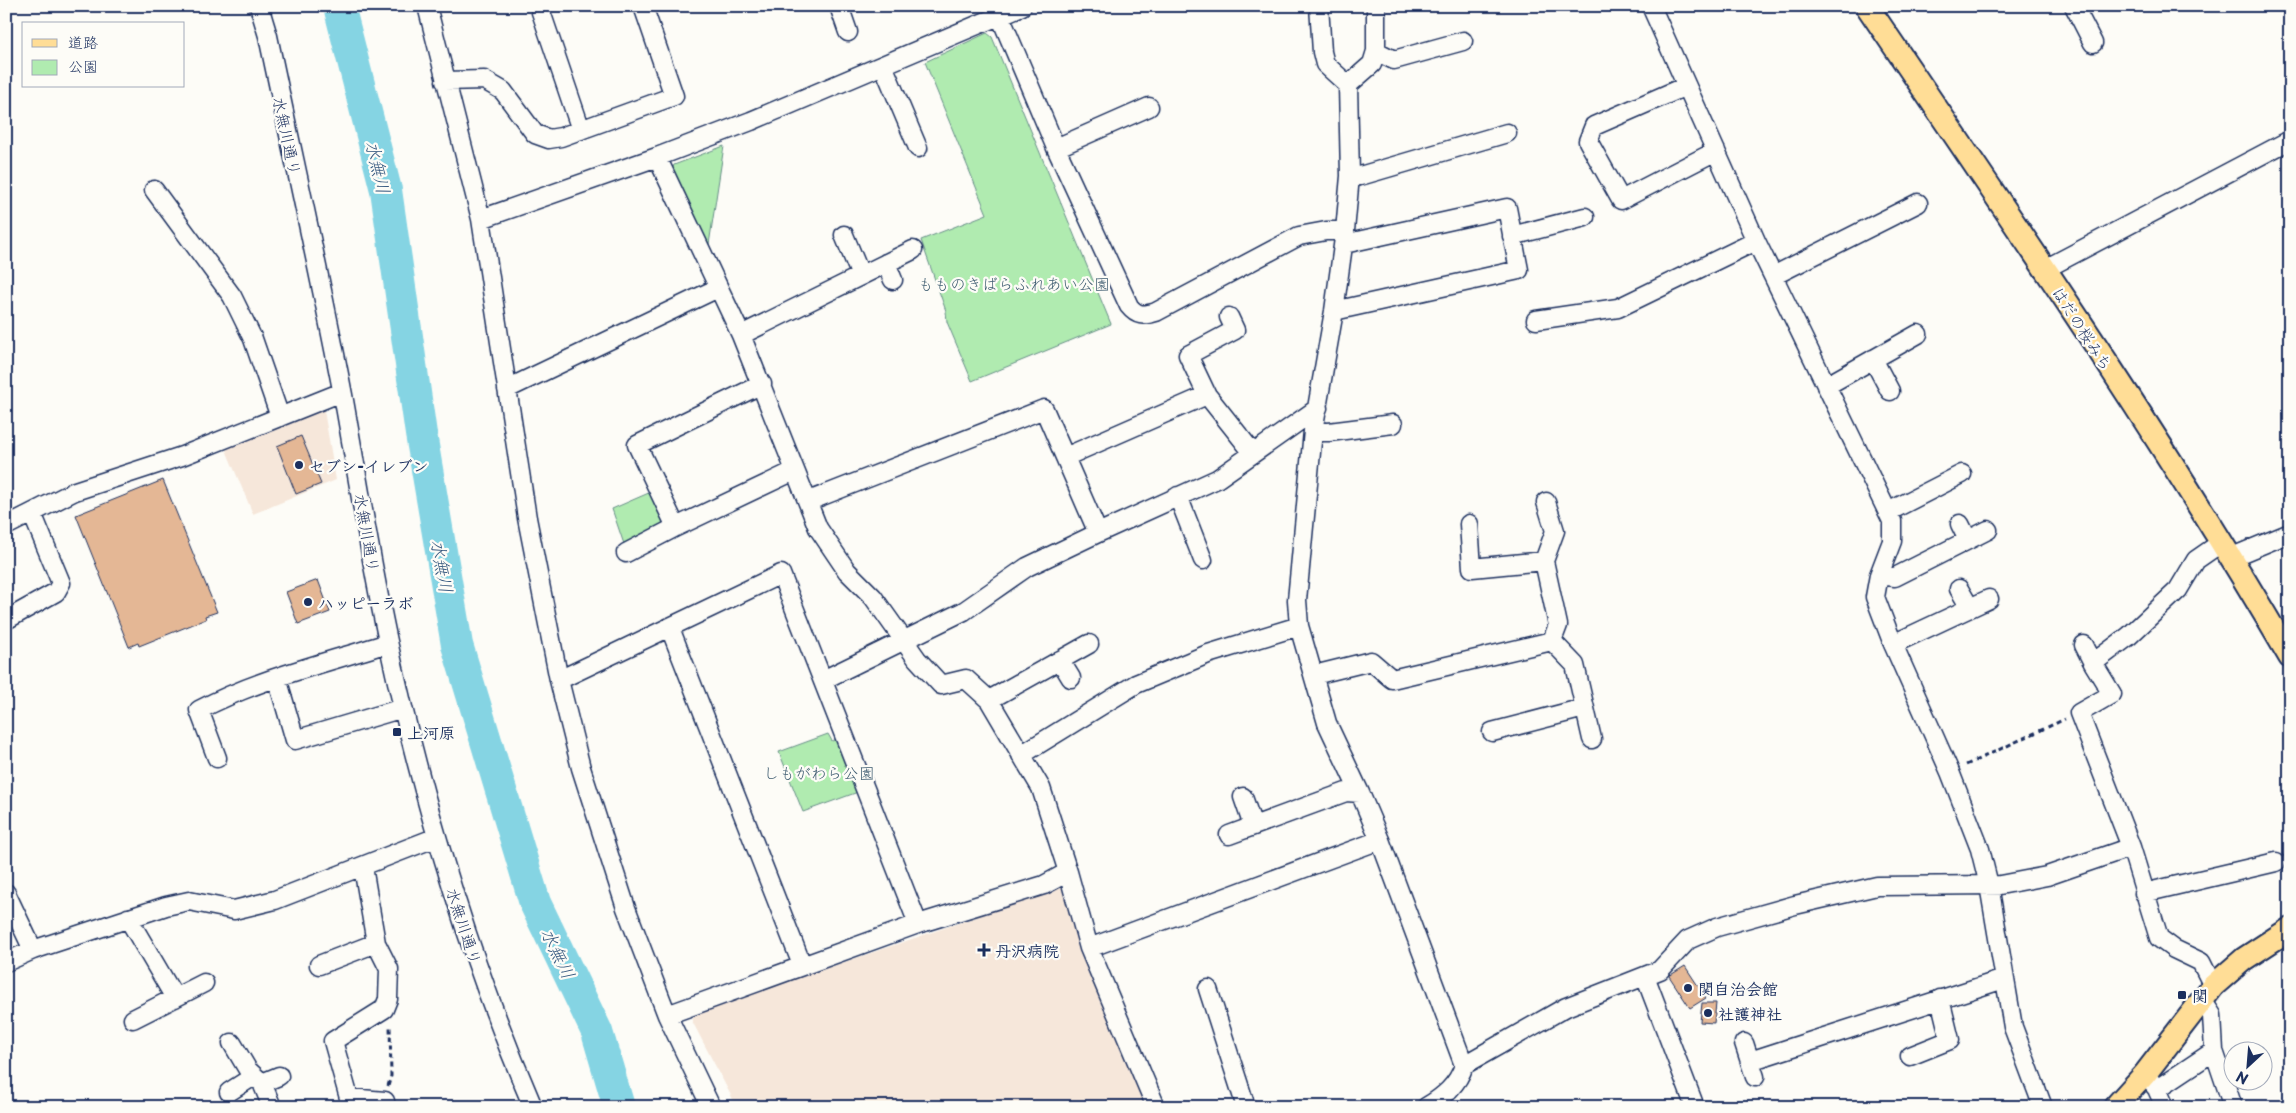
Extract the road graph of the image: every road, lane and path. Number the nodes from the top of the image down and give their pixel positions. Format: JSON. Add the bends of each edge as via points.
{"nodes":[{"id":1,"x":259,"y":6,"type":"edge"},
{"id":2,"x":427,"y":6,"type":"edge"},
{"id":3,"x":539,"y":6,"type":"edge"},
{"id":4,"x":644,"y":6,"type":"edge"},
{"id":5,"x":839,"y":6,"type":"edge"},
{"id":6,"x":1022,"y":6,"type":"edge"},
{"id":7,"x":1319,"y":6,"type":"edge"},
{"id":8,"x":1376,"y":6,"type":"edge"},
{"id":9,"x":1651,"y":6,"type":"edge"},
{"id":10,"x":1867,"y":6,"type":"edge"},
{"id":11,"x":2074,"y":6,"type":"edge"},
{"id":12,"x":1000,"y":16,"type":"junction"},
{"id":13,"x":848,"y":32,"type":"dead end"},
{"id":14,"x":1462,"y":41,"type":"dead end"},
{"id":15,"x":2093,"y":43,"type":"dead end"},
{"id":16,"x":1376,"y":51,"type":"junction"},
{"id":17,"x":883,"y":65,"type":"junction"},
{"id":18,"x":445,"y":81,"type":"junction"},
{"id":19,"x":1348,"y":85,"type":"junction"},
{"id":20,"x":1686,"y":86,"type":"junction"},
{"id":21,"x":1149,"y":107,"type":"dead end"},
{"id":22,"x":581,"y":130,"type":"junction"},
{"id":23,"x":1507,"y":133,"type":"dead end"},
{"id":24,"x":2289,"y":142,"type":"edge"},
{"id":25,"x":918,"y":148,"type":"dead end"},
{"id":26,"x":1056,"y":148,"type":"junction"},
{"id":27,"x":1716,"y":150,"type":"junction"},
{"id":28,"x":657,"y":157,"type":"junction"},
{"id":29,"x":1350,"y":176,"type":"junction"},
{"id":30,"x":154,"y":190,"type":"dead end"},
{"id":31,"x":1918,"y":203,"type":"dead end"},
{"id":32,"x":1585,"y":217,"type":"dead end"},
{"id":33,"x":481,"y":219,"type":"junction"},
{"id":34,"x":844,"y":235,"type":"dead end"},
{"id":35,"x":1512,"y":236,"type":"junction"},
{"id":36,"x":1344,"y":237,"type":"junction"},
{"id":37,"x":1756,"y":241,"type":"junction"},
{"id":38,"x":913,"y":250,"type":"dead end"},
{"id":39,"x":886,"y":263,"type":"junction"},
{"id":40,"x":2045,"y":269,"type":"junction"},
{"id":41,"x":861,"y":276,"type":"junction"},
{"id":42,"x":1773,"y":276,"type":"junction"},
{"id":43,"x":893,"y":280,"type":"dead end"},
{"id":44,"x":718,"y":288,"type":"junction"},
{"id":45,"x":1334,"y":311,"type":"junction"},
{"id":46,"x":1229,"y":317,"type":"dead end"},
{"id":47,"x":1536,"y":320,"type":"dead end"},
{"id":48,"x":1918,"y":334,"type":"dead end"},
{"id":49,"x":741,"y":335,"type":"junction"},
{"id":50,"x":1873,"y":359,"type":"junction"},
{"id":51,"x":762,"y":384,"type":"junction"},
{"id":52,"x":1826,"y":386,"type":"junction"},
{"id":53,"x":507,"y":389,"type":"junction"},
{"id":54,"x":1890,"y":391,"type":"dead end"},
{"id":55,"x":342,"y":392,"type":"junction"},
{"id":56,"x":1207,"y":395,"type":"junction"},
{"id":57,"x":1318,"y":408,"type":"junction"},
{"id":58,"x":280,"y":417,"type":"junction"},
{"id":59,"x":1393,"y":424,"type":"dead end"},
{"id":60,"x":1313,"y":431,"type":"junction"},
{"id":61,"x":1253,"y":453,"type":"junction"},
{"id":62,"x":1065,"y":457,"type":"junction"},
{"id":63,"x":794,"y":471,"type":"junction"},
{"id":64,"x":1962,"y":474,"type":"dead end"},
{"id":65,"x":1178,"y":496,"type":"junction"},
{"id":66,"x":809,"y":501,"type":"junction"},
{"id":67,"x":1546,"y":502,"type":"dead end"},
{"id":68,"x":1888,"y":512,"type":"junction"},
{"id":69,"x":32,"y":513,"type":"junction"},
{"id":70,"x":1469,"y":524,"type":"dead end"},
{"id":71,"x":1960,"y":524,"type":"dead end"},
{"id":72,"x":6,"y":526,"type":"edge"},
{"id":73,"x":676,"y":527,"type":"junction"},
{"id":74,"x":1988,"y":530,"type":"dead end"},
{"id":75,"x":1098,"y":533,"type":"junction"},
{"id":76,"x":2290,"y":533,"type":"edge"},
{"id":77,"x":1968,"y":540,"type":"junction"},
{"id":78,"x":2227,"y":549,"type":"junction"},
{"id":79,"x":626,"y":554,"type":"dead end"},
{"id":80,"x":1203,"y":560,"type":"dead end"},
{"id":81,"x":1544,"y":561,"type":"junction"},
{"id":82,"x":1879,"y":575,"type":"junction"},
{"id":83,"x":1959,"y":589,"type":"dead end"},
{"id":84,"x":1988,"y":600,"type":"dead end"},
{"id":85,"x":1970,"y":608,"type":"junction"},
{"id":86,"x":6,"y":620,"type":"edge"},
{"id":87,"x":1299,"y":626,"type":"junction"},
{"id":88,"x":670,"y":628,"type":"junction"},
{"id":89,"x":904,"y":640,"type":"junction"},
{"id":90,"x":1552,"y":640,"type":"junction"},
{"id":91,"x":388,"y":643,"type":"junction"},
{"id":92,"x":1089,"y":644,"type":"dead end"},
{"id":93,"x":1893,"y":644,"type":"junction"},
{"id":94,"x":2084,"y":645,"type":"dead end"},
{"id":95,"x":2290,"y":657,"type":"edge"},
{"id":96,"x":1060,"y":660,"type":"junction"},
{"id":97,"x":2094,"y":663,"type":"junction"},
{"id":98,"x":1314,"y":675,"type":"junction"},
{"id":99,"x":277,"y":678,"type":"junction"},
{"id":100,"x":1071,"y":678,"type":"dead end"},
{"id":101,"x":559,"y":680,"type":"junction"},
{"id":102,"x":823,"y":680,"type":"junction"},
{"id":103,"x":989,"y":700,"type":"junction"},
{"id":104,"x":403,"y":708,"type":"junction"},
{"id":105,"x":1584,"y":708,"type":"junction"},
{"id":106,"x":2079,"y":713,"type":"junction"},
{"id":107,"x":1492,"y":732,"type":"dead end"},
{"id":108,"x":1592,"y":739,"type":"dead end"},
{"id":109,"x":1021,"y":755,"type":"junction"},
{"id":110,"x":217,"y":758,"type":"dead end"},
{"id":111,"x":1950,"y":772,"type":"junction"},
{"id":112,"x":1360,"y":793,"type":"junction"},
{"id":113,"x":1243,"y":797,"type":"dead end"},
{"id":114,"x":1253,"y":826,"type":"junction"},
{"id":115,"x":1229,"y":835,"type":"dead end"},
{"id":116,"x":436,"y":837,"type":"junction"},
{"id":117,"x":1380,"y":840,"type":"junction"},
{"id":118,"x":2131,"y":847,"type":"junction"},
{"id":119,"x":2276,"y":862,"type":"dead end"},
{"id":120,"x":363,"y":867,"type":"junction"},
{"id":121,"x":1068,"y":872,"type":"junction"},
{"id":122,"x":1989,"y":885,"type":"junction"},
{"id":123,"x":2144,"y":892,"type":"junction"},
{"id":124,"x":6,"y":893,"type":"edge"},
{"id":125,"x":128,"y":918,"type":"junction"},
{"id":126,"x":918,"y":924,"type":"junction"},
{"id":127,"x":2290,"y":929,"type":"edge"},
{"id":128,"x":376,"y":943,"type":"junction"},
{"id":129,"x":1090,"y":948,"type":"junction"},
{"id":130,"x":33,"y":950,"type":"junction"},
{"id":131,"x":6,"y":962,"type":"edge"},
{"id":132,"x":318,"y":965,"type":"dead end"},
{"id":133,"x":802,"y":965,"type":"junction"},
{"id":134,"x":1646,"y":976,"type":"junction"},
{"id":135,"x":2004,"y":979,"type":"junction"},
{"id":136,"x":204,"y":983,"type":"dead end"},
{"id":137,"x":1208,"y":989,"type":"dead end"},
{"id":138,"x":2207,"y":993,"type":"junction"},
{"id":139,"x":175,"y":998,"type":"junction"},
{"id":140,"x":1940,"y":999,"type":"junction"},
{"id":141,"x":384,"y":1009,"type":"junction"},
{"id":142,"x":667,"y":1015,"type":"junction"},
{"id":143,"x":133,"y":1019,"type":"dead end"},
{"id":144,"x":232,"y":1043,"type":"dead end"},
{"id":145,"x":1744,"y":1043,"type":"dead end"},
{"id":146,"x":2214,"y":1051,"type":"junction"},
{"id":147,"x":1910,"y":1056,"type":"dead end"},
{"id":148,"x":1464,"y":1065,"type":"junction"},
{"id":149,"x":279,"y":1076,"type":"dead end"},
{"id":150,"x":258,"y":1079,"type":"junction"},
{"id":151,"x":2151,"y":1081,"type":"junction"},
{"id":152,"x":229,"y":1092,"type":"dead end"},
{"id":153,"x":349,"y":1102,"type":"edge"},
{"id":154,"x":385,"y":1104,"type":"edge"},
{"id":155,"x":272,"y":1107,"type":"edge"},
{"id":156,"x":533,"y":1107,"type":"edge"},
{"id":157,"x":711,"y":1107,"type":"edge"},
{"id":158,"x":1156,"y":1107,"type":"edge"},
{"id":159,"x":1246,"y":1107,"type":"edge"},
{"id":160,"x":1426,"y":1107,"type":"edge"},
{"id":161,"x":1695,"y":1107,"type":"edge"},
{"id":162,"x":2043,"y":1107,"type":"edge"},
{"id":163,"x":2115,"y":1107,"type":"edge"},
{"id":164,"x":2165,"y":1107,"type":"edge"},
{"id":165,"x":2233,"y":1107,"type":"edge"}],
"edges":[{"from":1,"to":55,"type":"street","name":"水無川通り"},
{"from":2,"to":18,"type":"street"},
{"from":3,"to":22,"type":"street"},
{"from":4,"to":22,"type":"street","via":[[674,96]]},
{"from":5,"to":13,"type":"street"},
{"from":6,"to":12,"type":"street"},
{"from":7,"to":19,"type":"street","via":[[1325,64]]},
{"from":8,"to":16,"type":"street"},
{"from":9,"to":20,"type":"street"},
{"from":10,"to":40,"type":"main road","name":"はだの桜みち"},
{"from":11,"to":15,"type":"street"},
{"from":12,"to":17,"type":"street"},
{"from":12,"to":26,"type":"street"},
{"from":14,"to":16,"type":"street","via":[[1394,60]]},
{"from":16,"to":19,"type":"street","via":[[1372,64]]},
{"from":17,"to":25,"type":"street"},
{"from":17,"to":28,"type":"street"},
{"from":18,"to":22,"type":"street","via":[[484,80],[503,91],[535,134],[549,139]]},
{"from":18,"to":33,"type":"street"},
{"from":19,"to":29,"type":"street"},
{"from":20,"to":27,"type":"street"},
{"from":20,"to":27,"type":"street","via":[[1594,126],[1588,142],[1621,200]]},
{"from":21,"to":26,"type":"street"},
{"from":23,"to":29,"type":"street","via":[[1360,176]]},
{"from":24,"to":40,"type":"street"},
{"from":26,"to":36,"type":"street","via":[[1128,306],[1144,316],[1298,236]]},
{"from":27,"to":37,"type":"street"},
{"from":28,"to":33,"type":"street"},
{"from":28,"to":44,"type":"street"},
{"from":29,"to":36,"type":"street"},
{"from":30,"to":58,"type":"street","via":[[232,296],[253,338]]},
{"from":31,"to":42,"type":"street"},
{"from":32,"to":35,"type":"street"},
{"from":33,"to":53,"type":"street"},
{"from":34,"to":41,"type":"street"},
{"from":35,"to":36,"type":"street","via":[[1507,208]]},
{"from":35,"to":45,"type":"street","via":[[1519,270]]},
{"from":36,"to":45,"type":"street"},
{"from":37,"to":42,"type":"street"},
{"from":37,"to":47,"type":"street","via":[[1618,308]]},
{"from":38,"to":39,"type":"street"},
{"from":39,"to":41,"type":"street"},
{"from":39,"to":43,"type":"street"},
{"from":40,"to":78,"type":"main road","name":"はだの桜みち"},
{"from":41,"to":49,"type":"street"},
{"from":42,"to":52,"type":"street"},
{"from":44,"to":49,"type":"street"},
{"from":44,"to":53,"type":"street"},
{"from":45,"to":57,"type":"street"},
{"from":46,"to":56,"type":"street","via":[[1235,330],[1188,355]]},
{"from":48,"to":50,"type":"street"},
{"from":49,"to":51,"type":"street"},
{"from":50,"to":52,"type":"street"},
{"from":50,"to":54,"type":"street"},
{"from":51,"to":63,"type":"street"},
{"from":51,"to":73,"type":"street","via":[[637,445]]},
{"from":52,"to":68,"type":"street"},
{"from":53,"to":101,"type":"street","via":[[527,518]]},
{"from":55,"to":58,"type":"street"},
{"from":55,"to":91,"type":"street","name":"水無川通り"},
{"from":56,"to":61,"type":"street"},
{"from":56,"to":62,"type":"street"},
{"from":57,"to":60,"type":"street"},
{"from":57,"to":61,"type":"street"},
{"from":58,"to":69,"type":"street","via":[[182,456],[75,491]]},
{"from":59,"to":60,"type":"street"},
{"from":60,"to":87,"type":"street","via":[[1297,600]]},
{"from":61,"to":65,"type":"street","via":[[1217,479]]},
{"from":62,"to":66,"type":"street","via":[[1044,409]]},
{"from":62,"to":75,"type":"street"},
{"from":63,"to":66,"type":"street"},
{"from":63,"to":73,"type":"street"},
{"from":64,"to":68,"type":"street"},
{"from":65,"to":75,"type":"street"},
{"from":65,"to":80,"type":"street"},
{"from":66,"to":89,"type":"street","via":[[818,528],[847,570],[873,596]]},
{"from":67,"to":81,"type":"street","via":[[1554,531]]},
{"from":68,"to":82,"type":"street","via":[[1892,521],[1892,541]]},
{"from":69,"to":72,"type":"street"},
{"from":69,"to":86,"type":"street","via":[[61,583],[56,592]]},
{"from":70,"to":81,"type":"street","via":[[1472,568]]},
{"from":71,"to":77,"type":"street"},
{"from":73,"to":79,"type":"street"},
{"from":74,"to":77,"type":"street"},
{"from":75,"to":89,"type":"street","via":[[1027,567],[964,611]]},
{"from":76,"to":78,"type":"street"},
{"from":77,"to":82,"type":"street","via":[[1895,577]]},
{"from":78,"to":95,"type":"main road","name":"はだの桜みち"},
{"from":78,"to":97,"type":"street","via":[[2196,560],[2178,590],[2129,636]]},
{"from":81,"to":90,"type":"street","via":[[1558,625]]},
{"from":82,"to":93,"type":"street","via":[[1876,597]]},
{"from":83,"to":85,"type":"street"},
{"from":84,"to":85,"type":"street"},
{"from":85,"to":93,"type":"street"},
{"from":87,"to":98,"type":"street"},
{"from":87,"to":109,"type":"street","via":[[1208,654],[1136,684]]},
{"from":88,"to":101,"type":"street"},
{"from":88,"to":102,"type":"street","via":[[781,574]]},
{"from":88,"to":133,"type":"street"},
{"from":89,"to":102,"type":"street"},
{"from":89,"to":103,"type":"street","via":[[941,685],[966,679]]},
{"from":90,"to":98,"type":"street","via":[[1392,679],[1372,661]]},
{"from":90,"to":105,"type":"street","via":[[1575,665]]},
{"from":91,"to":99,"type":"street"},
{"from":91,"to":104,"type":"street","name":"水無川通り"},
{"from":92,"to":96,"type":"street"},
{"from":93,"to":111,"type":"street"},
{"from":94,"to":97,"type":"street"},
{"from":96,"to":100,"type":"street"},
{"from":96,"to":103,"type":"street"},
{"from":97,"to":106,"type":"street","via":[[2112,694]]},
{"from":98,"to":112,"type":"street","via":[[1327,722]]},
{"from":99,"to":104,"type":"street","via":[[295,740]]},
{"from":99,"to":110,"type":"street","via":[[199,710]]},
{"from":101,"to":142,"type":"street","via":[[581,768],[626,908]]},
{"from":102,"to":126,"type":"street"},
{"from":103,"to":109,"type":"street"},
{"from":104,"to":116,"type":"street","name":"水無川通り"},
{"from":105,"to":107,"type":"street"},
{"from":105,"to":108,"type":"street"},
{"from":106,"to":111,"type":"path"},
{"from":106,"to":118,"type":"street"},
{"from":109,"to":121,"type":"street","via":[[1041,788]]},
{"from":111,"to":122,"type":"street","via":[[1980,849]]},
{"from":112,"to":114,"type":"street","via":[[1346,792]]},
{"from":112,"to":117,"type":"street"},
{"from":113,"to":114,"type":"street"},
{"from":114,"to":115,"type":"street"},
{"from":116,"to":120,"type":"street"},
{"from":116,"to":156,"type":"street","name":"水無川通り","via":[[467,936]]},
{"from":117,"to":129,"type":"street"},
{"from":117,"to":148,"type":"street"},
{"from":118,"to":122,"type":"street","via":[[2047,876]]},
{"from":118,"to":123,"type":"street"},
{"from":119,"to":123,"type":"street"},
{"from":120,"to":125,"type":"street","via":[[274,900],[234,910],[189,901]]},
{"from":120,"to":128,"type":"street"},
{"from":121,"to":126,"type":"street","via":[[1044,885]]},
{"from":121,"to":129,"type":"street"},
{"from":122,"to":134,"type":"street","via":[[1877,886],[1795,905],[1717,927],[1688,940],[1660,970]]},
{"from":122,"to":135,"type":"street"},
{"from":123,"to":138,"type":"street","via":[[2159,938],[2201,962]]},
{"from":124,"to":130,"type":"street"},
{"from":125,"to":130,"type":"street"},
{"from":125,"to":139,"type":"street"},
{"from":126,"to":133,"type":"street"},
{"from":127,"to":138,"type":"main road","via":[[2244,960]]},
{"from":128,"to":132,"type":"street"},
{"from":128,"to":141,"type":"street","via":[[389,970],[388,999]]},
{"from":129,"to":158,"type":"street"},
{"from":130,"to":131,"type":"street"},
{"from":133,"to":142,"type":"street"},
{"from":134,"to":148,"type":"street","via":[[1566,1008]]},
{"from":134,"to":161,"type":"street"},
{"from":135,"to":140,"type":"street"},
{"from":135,"to":162,"type":"street","via":[[2013,1027]]},
{"from":136,"to":139,"type":"street"},
{"from":137,"to":159,"type":"street"},
{"from":138,"to":146,"type":"street"},
{"from":138,"to":151,"type":"main road"},
{"from":139,"to":143,"type":"street"},
{"from":140,"to":145,"type":"street","via":[[1822,1028],[1752,1069]]},
{"from":140,"to":147,"type":"street","via":[[1950,1040]]},
{"from":141,"to":153,"type":"street","via":[[334,1041]]},
{"from":141,"to":154,"type":"path","via":[[390,1014],[391,1076]]},
{"from":142,"to":157,"type":"street"},
{"from":144,"to":150,"type":"street"},
{"from":146,"to":151,"type":"street"},
{"from":146,"to":165,"type":"street"},
{"from":148,"to":160,"type":"street","via":[[1454,1084],[1441,1098]]},
{"from":149,"to":150,"type":"street"},
{"from":150,"to":152,"type":"street"},
{"from":150,"to":155,"type":"street"},
{"from":151,"to":163,"type":"main road"},
{"from":151,"to":164,"type":"street"},
{"from":153,"to":154,"type":"street"}]}
